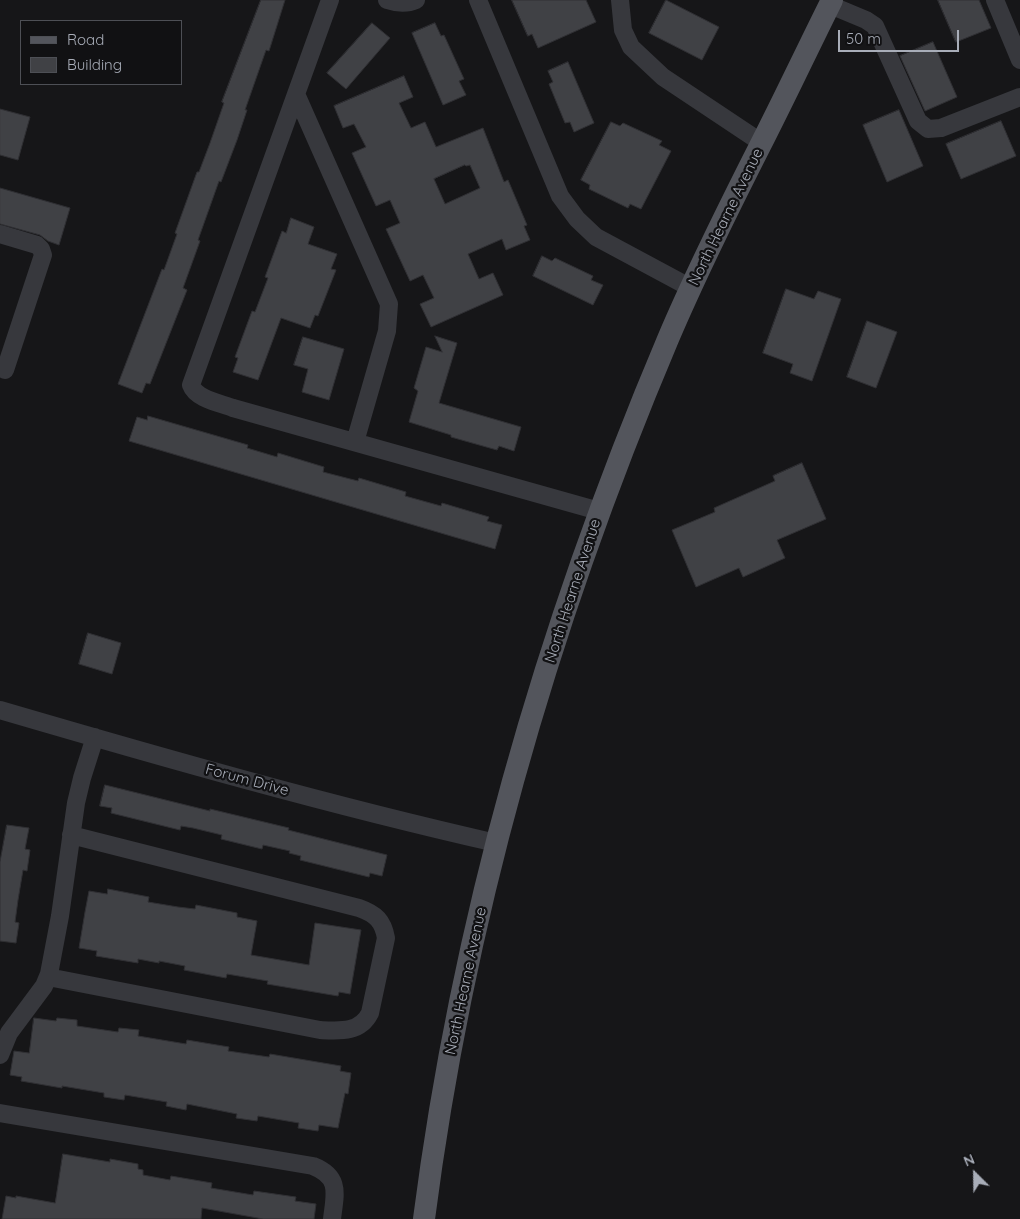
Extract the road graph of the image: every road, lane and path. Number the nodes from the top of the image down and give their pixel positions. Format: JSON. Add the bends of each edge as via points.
{"nodes":[{"id":1,"x":330,"y":0,"type":"edge"},
{"id":2,"x":387,"y":0,"type":"edge"},
{"id":3,"x":416,"y":0,"type":"edge"},
{"id":4,"x":478,"y":0,"type":"edge"},
{"id":5,"x":620,"y":0,"type":"edge"},
{"id":6,"x":995,"y":0,"type":"edge"},
{"id":7,"x":831,"y":2,"type":"edge"},
{"id":8,"x":1020,"y":60,"type":"edge"},
{"id":9,"x":296,"y":94,"type":"junction"},
{"id":10,"x":1020,"y":97,"type":"edge"},
{"id":11,"x":762,"y":143,"type":"junction"},
{"id":12,"x":0,"y":234,"type":"edge"},
{"id":13,"x":691,"y":288,"type":"junction"},
{"id":14,"x":5,"y":370,"type":"dead end"},
{"id":15,"x":355,"y":442,"type":"junction"},
{"id":16,"x":600,"y":511,"type":"junction"},
{"id":17,"x":0,"y":710,"type":"edge"},
{"id":18,"x":95,"y":737,"type":"junction"},
{"id":19,"x":72,"y":835,"type":"junction"},
{"id":20,"x":496,"y":843,"type":"junction"},
{"id":21,"x":48,"y":977,"type":"junction"},
{"id":22,"x":0,"y":1055,"type":"edge"},
{"id":23,"x":0,"y":1112,"type":"edge"},
{"id":24,"x":332,"y":1219,"type":"edge"},
{"id":25,"x":424,"y":1219,"type":"edge"}],
"edges":[{"from":1,"to":9,"type":"street"},
{"from":2,"to":3,"type":"street"},
{"from":4,"to":13,"type":"street","via":[[560,196],[577,220],[596,237]]},
{"from":5,"to":11,"type":"street","via":[[623,30],[631,47],[663,77]]},
{"from":6,"to":8,"type":"street"},
{"from":7,"to":10,"type":"street","via":[[875,26],[918,121],[928,129],[941,128]]},
{"from":7,"to":11,"type":"main road","name":"North Hearne Avenue"},
{"from":9,"to":15,"type":"street","via":[[389,304],[387,331]]},
{"from":9,"to":15,"type":"street","via":[[191,385],[202,397],[233,408]]},
{"from":11,"to":13,"type":"main road","name":"North Hearne Avenue"},
{"from":12,"to":14,"type":"street","via":[[37,245],[43,255]]},
{"from":13,"to":16,"type":"main road","name":"North Hearne Avenue"},
{"from":15,"to":16,"type":"street"},
{"from":16,"to":20,"type":"main road","name":"North Hearne Avenue","via":[[551,654]]},
{"from":17,"to":18,"type":"street","name":"Forum Drive"},
{"from":18,"to":19,"type":"street","via":[[82,778]]},
{"from":18,"to":20,"type":"street","name":"Forum Drive","via":[[240,779]]},
{"from":19,"to":21,"type":"street"},
{"from":19,"to":21,"type":"street","via":[[360,908],[378,918],[386,938],[370,1014],[366,1022],[345,1031],[320,1030]]},
{"from":20,"to":25,"type":"main road","name":"North Hearne Avenue","via":[[439,1113]]},
{"from":21,"to":22,"type":"street","via":[[9,1033]]},
{"from":23,"to":24,"type":"street","via":[[313,1166],[331,1178],[335,1188]]}]}
